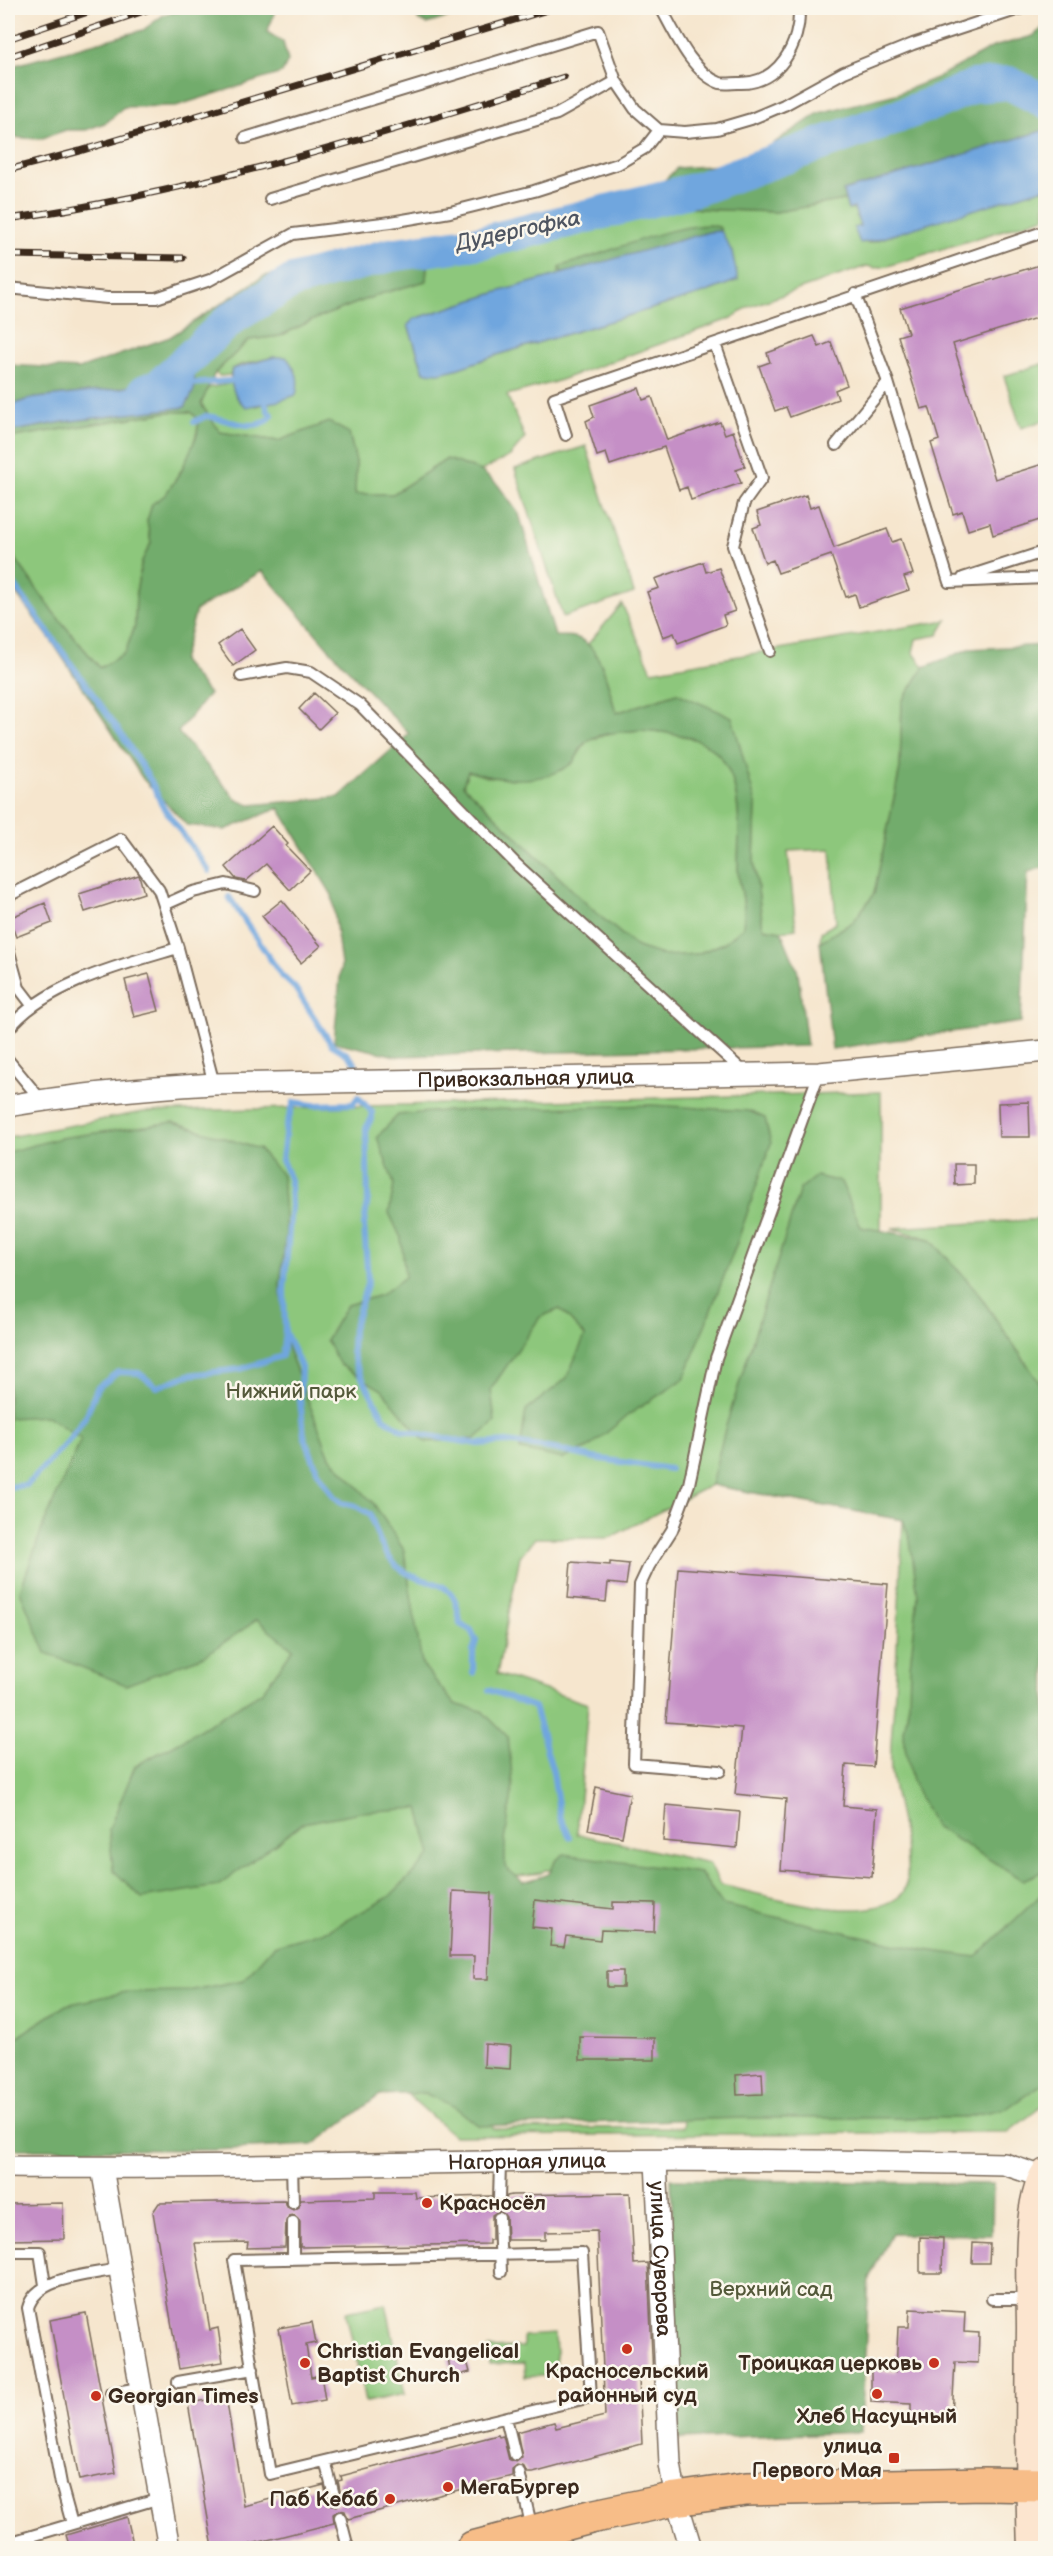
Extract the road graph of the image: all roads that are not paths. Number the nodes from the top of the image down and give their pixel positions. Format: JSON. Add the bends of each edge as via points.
{"nodes":[{"id":1,"x":662,"y":8,"type":"edge"},
{"id":2,"x":799,"y":8,"type":"edge"},
{"id":3,"x":1022,"y":8,"type":"edge"},
{"id":4,"x":616,"y":81,"type":"junction"},
{"id":5,"x":659,"y":130,"type":"junction"},
{"id":6,"x":245,"y":138,"type":"dead end"},
{"id":7,"x":270,"y":199,"type":"dead end"},
{"id":8,"x":1046,"y":231,"type":"edge"},
{"id":9,"x":8,"y":288,"type":"edge"},
{"id":10,"x":855,"y":294,"type":"junction"},
{"id":11,"x":715,"y":344,"type":"junction"},
{"id":12,"x":888,"y":382,"type":"junction"},
{"id":13,"x":566,"y":435,"type":"dead end"},
{"id":14,"x":836,"y":445,"type":"dead end"},
{"id":15,"x":1046,"y":551,"type":"edge"},
{"id":16,"x":1046,"y":578,"type":"edge"},
{"id":17,"x":949,"y":582,"type":"junction"},
{"id":18,"x":770,"y":651,"type":"dead end"},
{"id":19,"x":241,"y":676,"type":"dead end"},
{"id":20,"x":255,"y":891,"type":"dead end"},
{"id":21,"x":8,"y":896,"type":"edge"},
{"id":22,"x":164,"y":905,"type":"junction"},
{"id":23,"x":8,"y":948,"type":"edge"},
{"id":24,"x":178,"y":948,"type":"junction"},
{"id":25,"x":32,"y":1005,"type":"junction"},
{"id":26,"x":8,"y":1030,"type":"edge"},
{"id":27,"x":1046,"y":1051,"type":"edge"},
{"id":28,"x":8,"y":1060,"type":"edge"},
{"id":29,"x":819,"y":1072,"type":"junction"},
{"id":30,"x":746,"y":1074,"type":"junction"},
{"id":31,"x":214,"y":1084,"type":"junction"},
{"id":32,"x":41,"y":1100,"type":"junction"},
{"id":33,"x":8,"y":1106,"type":"edge"},
{"id":34,"x":720,"y":1771,"type":"dead end"},
{"id":35,"x":656,"y":2161,"type":"junction"},
{"id":36,"x":500,"y":2163,"type":"junction"},
{"id":37,"x":292,"y":2165,"type":"junction"},
{"id":38,"x":8,"y":2167,"type":"edge"},
{"id":39,"x":102,"y":2168,"type":"junction"},
{"id":40,"x":1044,"y":2175,"type":"edge"},
{"id":41,"x":499,"y":2199,"type":"dead end"},
{"id":42,"x":293,"y":2203,"type":"dead end"},
{"id":43,"x":499,"y":2218,"type":"dead end"},
{"id":44,"x":293,"y":2222,"type":"dead end"},
{"id":45,"x":8,"y":2252,"type":"edge"},
{"id":46,"x":499,"y":2255,"type":"junction"},
{"id":47,"x":293,"y":2259,"type":"junction"},
{"id":48,"x":118,"y":2269,"type":"junction"},
{"id":49,"x":501,"y":2272,"type":"dead end"},
{"id":50,"x":45,"y":2285,"type":"junction"},
{"id":51,"x":992,"y":2299,"type":"dead end"},
{"id":52,"x":1032,"y":2299,"type":"junction"},
{"id":53,"x":253,"y":2369,"type":"junction"},
{"id":54,"x":178,"y":2382,"type":"dead end"},
{"id":55,"x":140,"y":2388,"type":"junction"},
{"id":56,"x":111,"y":2393,"type":"dead end"},
{"id":57,"x":506,"y":2418,"type":"junction"},
{"id":58,"x":515,"y":2455,"type":"dead end"},
{"id":59,"x":326,"y":2461,"type":"junction"},
{"id":60,"x":519,"y":2472,"type":"dead end"},
{"id":61,"x":1039,"y":2485,"type":"edge"},
{"id":62,"x":160,"y":2498,"type":"junction"},
{"id":63,"x":335,"y":2499,"type":"dead end"},
{"id":64,"x":676,"y":2499,"type":"junction"},
{"id":65,"x":340,"y":2517,"type":"dead end"},
{"id":66,"x":72,"y":2524,"type":"junction"},
{"id":67,"x":533,"y":2532,"type":"junction"},
{"id":68,"x":8,"y":2543,"type":"edge"},
{"id":69,"x":169,"y":2548,"type":"edge"},
{"id":70,"x":348,"y":2548,"type":"edge"},
{"id":71,"x":472,"y":2548,"type":"edge"},
{"id":72,"x":691,"y":2548,"type":"edge"},
{"id":73,"x":1033,"y":2548,"type":"edge"}],
"edges":[{"from":1,"to":2,"type":"lane","via":[[696,66],[720,82],[747,84],[774,73],[790,54],[800,25]]},
{"from":3,"to":5,"type":"lane","via":[[924,40],[844,72],[751,119],[717,129]]},
{"from":4,"to":5,"type":"lane","via":[[635,109]]},
{"from":4,"to":6,"type":"lane","via":[[598,31]]},
{"from":4,"to":7,"type":"lane","via":[[557,114]]},
{"from":5,"to":9,"type":"lane","via":[[645,148],[618,164],[450,212],[293,234],[210,280],[156,298],[107,298]]},
{"from":8,"to":10,"type":"lane"},
{"from":10,"to":11,"type":"lane"},
{"from":10,"to":12,"type":"lane"},
{"from":11,"to":13,"type":"lane","via":[[554,398]]},
{"from":11,"to":18,"type":"lane","via":[[762,478],[744,503],[733,546]]},
{"from":12,"to":14,"type":"lane"},
{"from":12,"to":17,"type":"lane"},
{"from":15,"to":17,"type":"lane"},
{"from":16,"to":17,"type":"lane"},
{"from":19,"to":30,"type":"lane","via":[[287,668],[311,672],[360,705],[516,865]]},
{"from":20,"to":22,"type":"lane","via":[[226,884],[193,892]]},
{"from":21,"to":22,"type":"lane","via":[[121,839],[159,890]]},
{"from":22,"to":24,"type":"lane"},
{"from":23,"to":25,"type":"lane","via":[[19,988]]},
{"from":24,"to":25,"type":"lane","via":[[104,970]]},
{"from":24,"to":31,"type":"lane"},
{"from":25,"to":26,"type":"lane"},
{"from":27,"to":29,"type":"street","name":"Привокзальная улица"},
{"from":28,"to":32,"type":"lane"},
{"from":29,"to":30,"type":"street","name":"Привокзальная улица"},
{"from":29,"to":34,"type":"lane","via":[[716,1358],[689,1484],[672,1530],[640,1585],[634,1764]]},
{"from":30,"to":31,"type":"street","name":"Привокзальная улица"},
{"from":31,"to":32,"type":"street","name":"Привокзальная улица"},
{"from":32,"to":33,"type":"street","name":"Привокзальная улица"},
{"from":35,"to":36,"type":"street","name":"Нагорная улица"},
{"from":35,"to":40,"type":"street","name":"Нагорная улица","via":[[1004,2164]]},
{"from":35,"to":64,"type":"street","name":"улица Суворова","via":[[670,2464]]},
{"from":36,"to":37,"type":"street","name":"Нагорная улица"},
{"from":36,"to":41,"type":"lane"},
{"from":37,"to":39,"type":"street","name":"Нагорная улица"},
{"from":37,"to":42,"type":"lane"},
{"from":38,"to":39,"type":"street","name":"Нагорная улица"},
{"from":39,"to":48,"type":"street"},
{"from":40,"to":52,"type":"main road","via":[[1035,2203]]},
{"from":43,"to":46,"type":"lane"},
{"from":44,"to":47,"type":"lane"},
{"from":45,"to":50,"type":"lane","via":[[40,2252]]},
{"from":46,"to":47,"type":"lane"},
{"from":46,"to":49,"type":"lane"},
{"from":46,"to":57,"type":"lane","via":[[582,2253],[591,2397]]},
{"from":47,"to":53,"type":"lane","via":[[234,2260]]},
{"from":48,"to":50,"type":"lane"},
{"from":48,"to":55,"type":"street"},
{"from":50,"to":66,"type":"lane","via":[[35,2292],[28,2308]]},
{"from":51,"to":52,"type":"lane"},
{"from":52,"to":61,"type":"main road"},
{"from":53,"to":54,"type":"lane"},
{"from":53,"to":59,"type":"lane","via":[[270,2474]]},
{"from":55,"to":56,"type":"lane"},
{"from":55,"to":62,"type":"street"},
{"from":57,"to":58,"type":"lane"},
{"from":57,"to":59,"type":"lane"},
{"from":59,"to":63,"type":"lane"},
{"from":60,"to":67,"type":"lane"},
{"from":61,"to":64,"type":"main road","via":[[746,2489]]},
{"from":61,"to":73,"type":"main road"},
{"from":62,"to":66,"type":"lane"},
{"from":62,"to":69,"type":"street"},
{"from":64,"to":67,"type":"main road"},
{"from":64,"to":72,"type":"street","name":"улица Суворова"},
{"from":65,"to":70,"type":"lane"},
{"from":66,"to":68,"type":"lane"},
{"from":67,"to":71,"type":"main road"}]}
